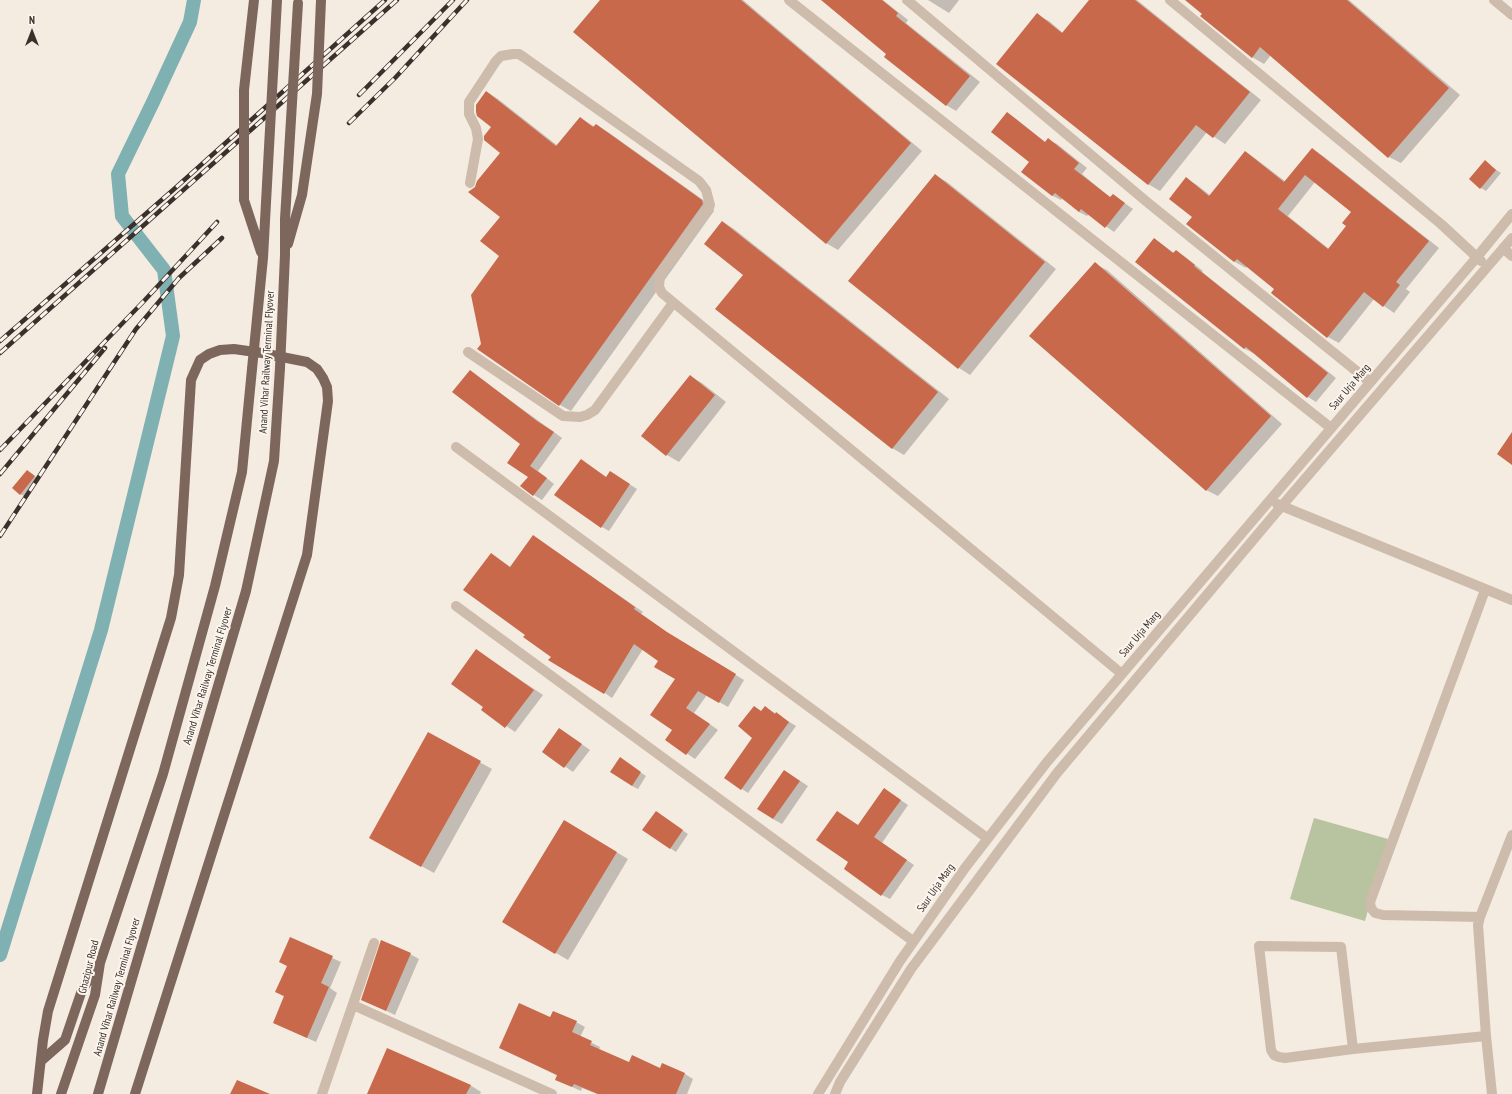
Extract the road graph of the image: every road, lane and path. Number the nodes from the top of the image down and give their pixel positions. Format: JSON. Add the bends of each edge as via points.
{"nodes":[{"id":1,"x":254,"y":0,"type":"edge"},
{"id":2,"x":277,"y":0,"type":"edge"},
{"id":3,"x":298,"y":0,"type":"edge"},
{"id":4,"x":321,"y":0,"type":"edge"},
{"id":5,"x":788,"y":0,"type":"edge"},
{"id":6,"x":907,"y":0,"type":"edge"},
{"id":7,"x":1170,"y":0,"type":"edge"},
{"id":8,"x":1494,"y":0,"type":"edge"},
{"id":9,"x":1512,"y":15,"type":"edge"},
{"id":10,"x":470,"y":183,"type":"dead end"},
{"id":11,"x":1512,"y":214,"type":"edge"},
{"id":12,"x":1512,"y":238,"type":"edge"},
{"id":13,"x":1503,"y":248,"type":"junction"},
{"id":14,"x":285,"y":255,"type":"junction"},
{"id":15,"x":1512,"y":256,"type":"edge"},
{"id":16,"x":1477,"y":257,"type":"junction"},
{"id":17,"x":263,"y":258,"type":"junction"},
{"id":18,"x":1488,"y":266,"type":"junction"},
{"id":19,"x":673,"y":303,"type":"junction"},
{"id":20,"x":1406,"y":340,"type":"junction"},
{"id":21,"x":1416,"y":350,"type":"junction"},
{"id":22,"x":468,"y":352,"type":"dead end"},
{"id":23,"x":1370,"y":382,"type":"junction"},
{"id":24,"x":1331,"y":428,"type":"junction"},
{"id":25,"x":456,"y":447,"type":"dead end"},
{"id":26,"x":1270,"y":500,"type":"junction"},
{"id":27,"x":1282,"y":506,"type":"junction"},
{"id":28,"x":1485,"y":590,"type":"junction"},
{"id":29,"x":1512,"y":600,"type":"edge"},
{"id":30,"x":456,"y":606,"type":"dead end"},
{"id":31,"x":1122,"y":674,"type":"junction"},
{"id":32,"x":1512,"y":835,"type":"edge"},
{"id":33,"x":988,"y":838,"type":"junction"},
{"id":34,"x":139,"y":846,"type":"joint"},
{"id":35,"x":953,"y":884,"type":"junction"},
{"id":36,"x":967,"y":894,"type":"junction"},
{"id":37,"x":1480,"y":917,"type":"junction"},
{"id":38,"x":913,"y":941,"type":"junction"},
{"id":39,"x":374,"y":943,"type":"dead end"},
{"id":40,"x":100,"y":963,"type":"junction"},
{"id":41,"x":353,"y":1005,"type":"junction"},
{"id":42,"x":1486,"y":1036,"type":"junction"},
{"id":43,"x":1353,"y":1049,"type":"junction"},
{"id":44,"x":41,"y":1060,"type":"junction"},
{"id":45,"x":37,"y":1094,"type":"edge"},
{"id":46,"x":61,"y":1094,"type":"edge"},
{"id":47,"x":98,"y":1094,"type":"edge"},
{"id":48,"x":135,"y":1094,"type":"edge"},
{"id":49,"x":322,"y":1094,"type":"edge"},
{"id":50,"x":552,"y":1094,"type":"edge"},
{"id":51,"x":818,"y":1094,"type":"edge"},
{"id":52,"x":835,"y":1094,"type":"edge"},
{"id":53,"x":1492,"y":1094,"type":"edge"}],
"edges":[{"from":1,"to":17,"type":"main road","name":"Anand Vihar Railway Terminal Flyover","bridge":true,"via":[[244,90],[244,200]]},
{"from":2,"to":17,"type":"main road","name":"Anand Vihar Railway Terminal Flyover","bridge":true},
{"from":3,"to":14,"type":"main road","name":"Anand Vihar Railway Terminal Flyover","bridge":true},
{"from":4,"to":14,"type":"main road","name":"Anand Vihar Railway Terminal Flyover","bridge":true,"via":[[317,94],[302,196]]},
{"from":5,"to":24,"type":"street"},
{"from":6,"to":23,"type":"street","via":[[1147,202]]},
{"from":7,"to":16,"type":"street","via":[[1441,224]]},
{"from":8,"to":9,"type":"street"},
{"from":10,"to":19,"type":"street","via":[[478,139],[469,114],[468,102],[501,56],[518,54],[700,180],[710,205],[660,274],[659,287],[662,294]]},
{"from":11,"to":16,"type":"street","name":"Saur Urja Marg"},
{"from":12,"to":13,"type":"street"},
{"from":13,"to":15,"type":"street"},
{"from":13,"to":18,"type":"street"},
{"from":14,"to":47,"type":"main road","name":"Anand Vihar Railway Terminal Flyover","bridge":true,"via":[[274,461],[246,591]]},
{"from":16,"to":18,"type":"street"},
{"from":16,"to":20,"type":"street","name":"Saur Urja Marg"},
{"from":17,"to":34,"type":"main road","name":"Anand Vihar Railway Terminal Flyover","bridge":true,"via":[[242,472],[215,586],[163,774]]},
{"from":18,"to":21,"type":"street"},
{"from":19,"to":22,"type":"street","via":[[595,410],[580,417],[563,416]]},
{"from":19,"to":31,"type":"street"},
{"from":20,"to":21,"type":"street"},
{"from":20,"to":23,"type":"street","name":"Saur Urja Marg"},
{"from":21,"to":27,"type":"street"},
{"from":23,"to":24,"type":"street","name":"Saur Urja Marg"},
{"from":24,"to":26,"type":"street","name":"Saur Urja Marg"},
{"from":25,"to":33,"type":"street"},
{"from":26,"to":27,"type":"street"},
{"from":26,"to":31,"type":"street","name":"Saur Urja Marg"},
{"from":27,"to":28,"type":"street"},
{"from":27,"to":36,"type":"street","via":[[1057,773]]},
{"from":28,"to":29,"type":"street"},
{"from":28,"to":37,"type":"street","via":[[1370,902],[1371,908],[1383,915]]},
{"from":30,"to":38,"type":"street"},
{"from":31,"to":33,"type":"street","name":"Saur Urja Marg","via":[[1047,762]]},
{"from":32,"to":37,"type":"street"},
{"from":33,"to":35,"type":"street","name":"Saur Urja Marg"},
{"from":34,"to":40,"type":"main road","name":"Ghazipur Road"},
{"from":35,"to":36,"type":"street"},
{"from":35,"to":38,"type":"street","name":"Saur Urja Marg"},
{"from":36,"to":52,"type":"street","via":[[911,969]]},
{"from":37,"to":42,"type":"street","via":[[1478,933]]},
{"from":38,"to":51,"type":"street","name":"Saur Urja Marg"},
{"from":39,"to":41,"type":"street"},
{"from":40,"to":44,"type":"main road","via":[[82,990],[65,1040]]},
{"from":40,"to":46,"type":"main road","name":"Ghazipur Road","via":[[95,995]]},
{"from":41,"to":49,"type":"street"},
{"from":41,"to":50,"type":"street"},
{"from":42,"to":43,"type":"street"},
{"from":42,"to":53,"type":"street"},
{"from":43,"to":43,"type":"street","via":[[1341,947],[1259,946],[1270,1050],[1274,1055],[1285,1058]]},
{"from":44,"to":45,"type":"main road"},
{"from":44,"to":48,"type":"main road","via":[[48,1011],[171,618],[179,575],[191,380],[200,360],[220,350],[262,353],[307,362],[324,378],[328,401],[307,555]]}]}
